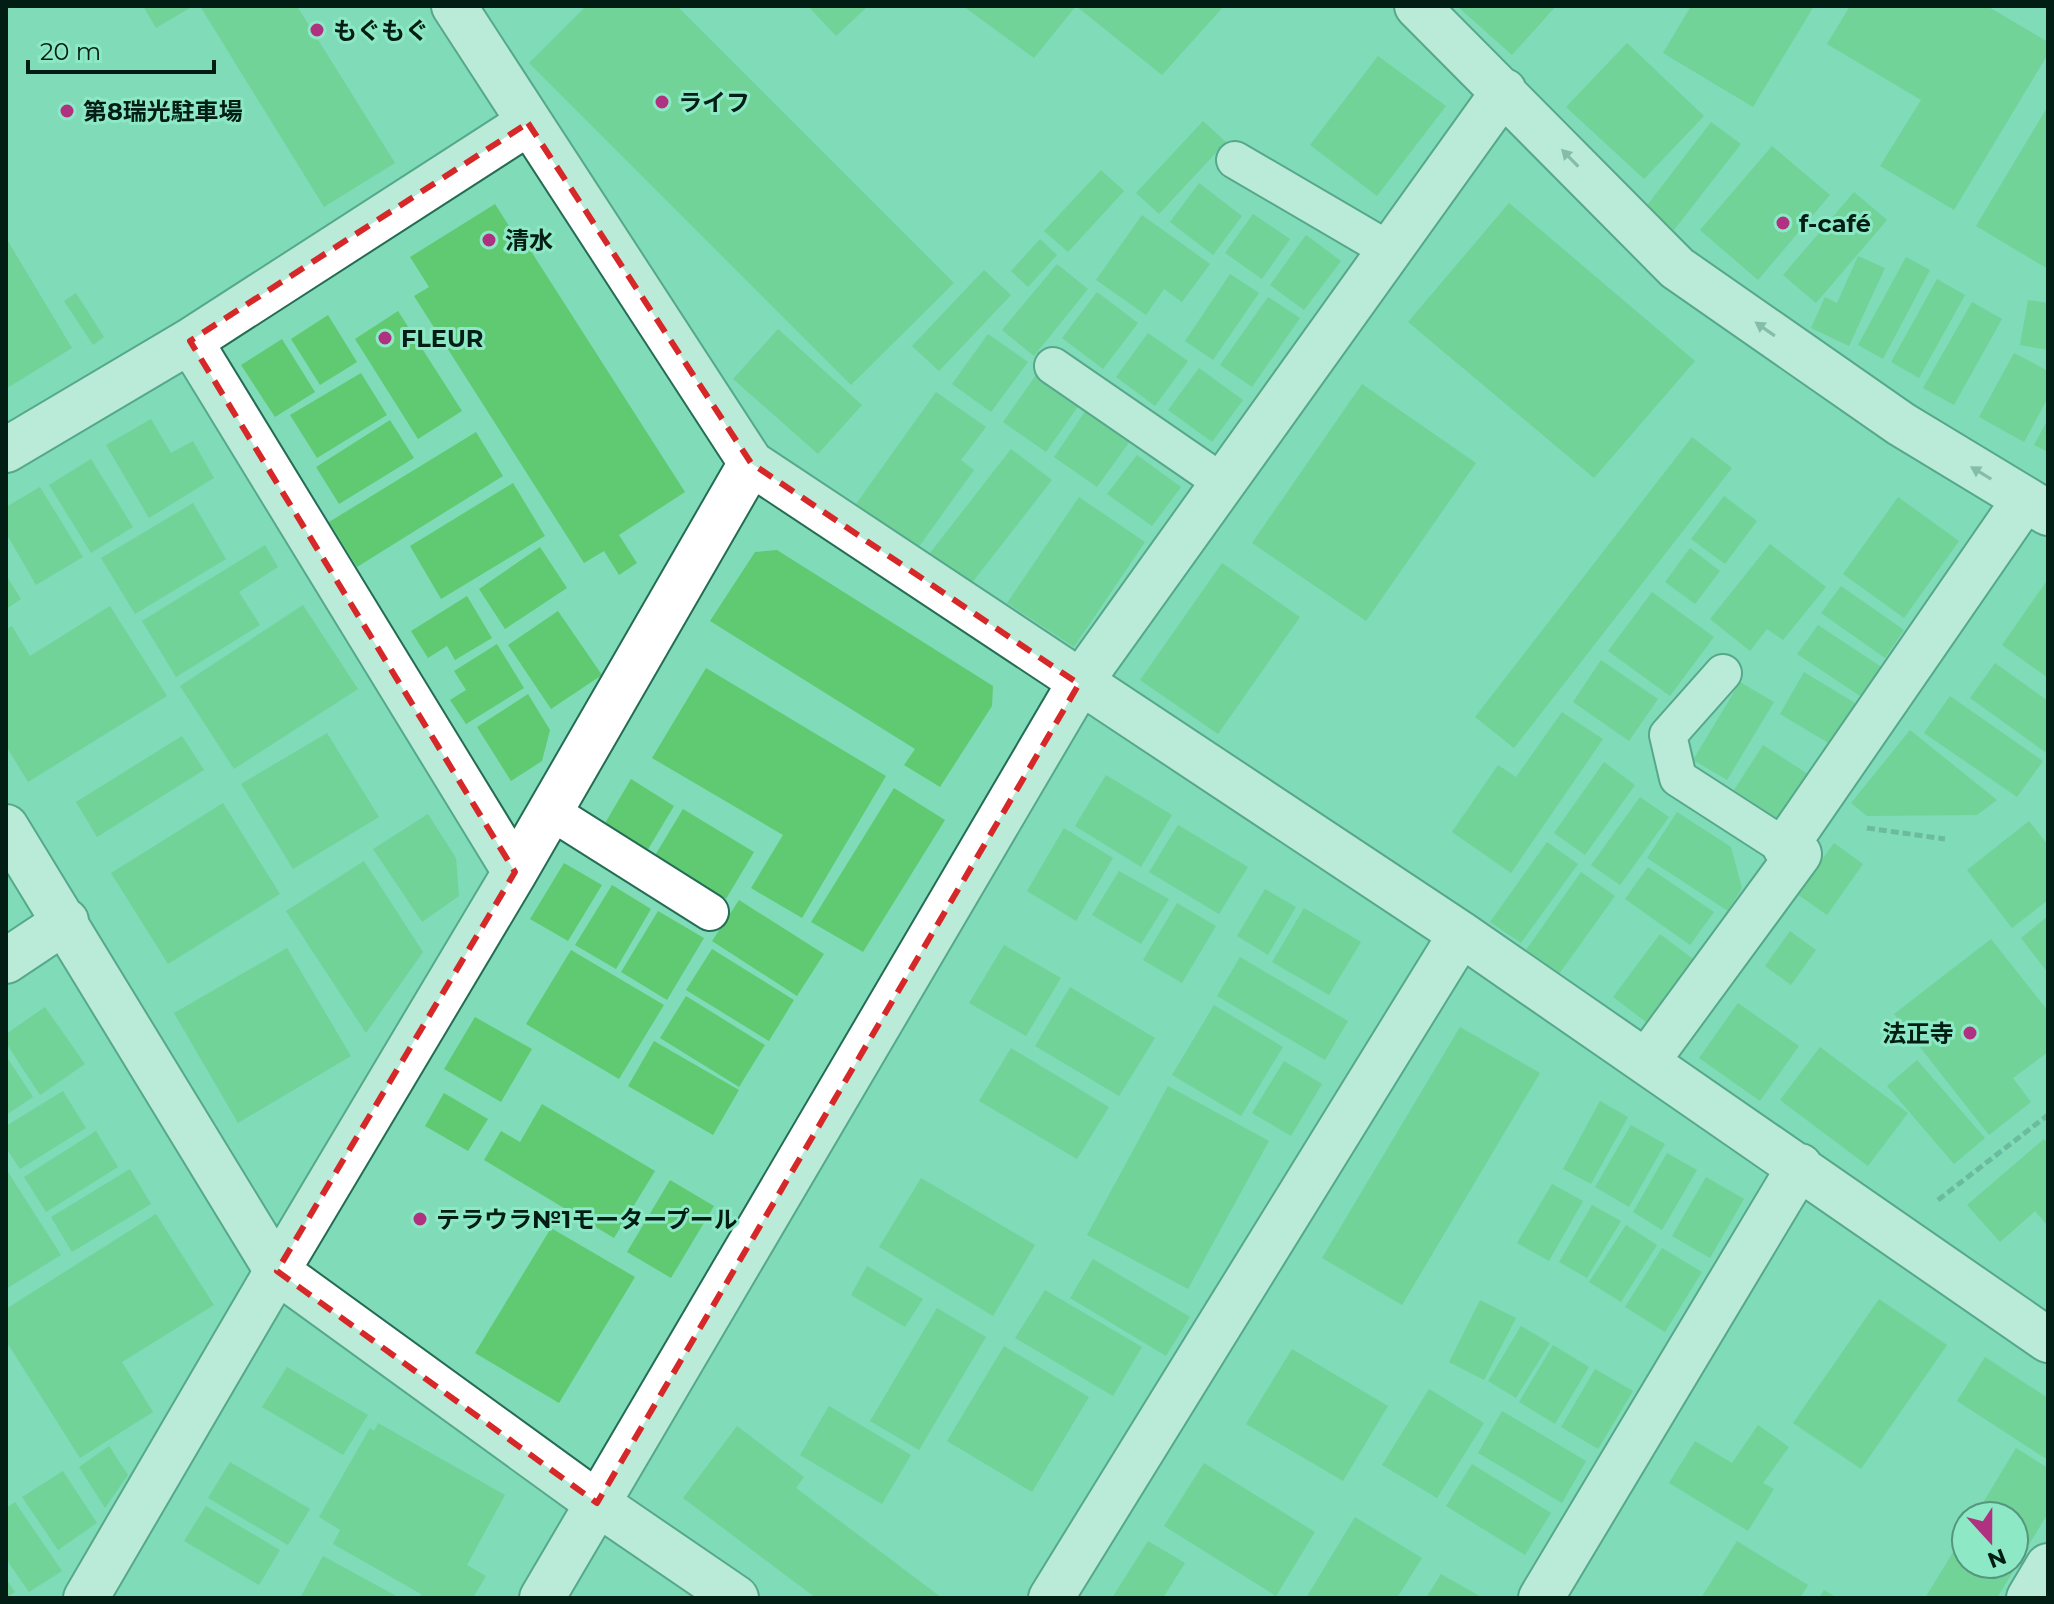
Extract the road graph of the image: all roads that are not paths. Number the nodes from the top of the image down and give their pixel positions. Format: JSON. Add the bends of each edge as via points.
{"nodes":[{"id":1,"x":454,"y":6,"type":"edge"},
{"id":2,"x":1417,"y":6,"type":"edge"},
{"id":3,"x":1504,"y":91,"type":"junction"},
{"id":4,"x":528,"y":123,"type":"junction"},
{"id":5,"x":1235,"y":160,"type":"dead end"},
{"id":6,"x":1389,"y":250,"type":"junction"},
{"id":7,"x":190,"y":341,"type":"junction"},
{"id":8,"x":1053,"y":366,"type":"dead end"},
{"id":9,"x":6,"y":450,"type":"edge"},
{"id":10,"x":751,"y":463,"type":"junction"},
{"id":11,"x":1223,"y":483,"type":"junction"},
{"id":12,"x":2036,"y":506,"type":"edge"},
{"id":13,"x":1723,"y":673,"type":"dead end"},
{"id":14,"x":1079,"y":684,"type":"junction"},
{"id":15,"x":550,"y":811,"type":"junction"},
{"id":16,"x":6,"y":827,"type":"edge"},
{"id":17,"x":1794,"y":833,"type":"junction"},
{"id":18,"x":515,"y":872,"type":"junction"},
{"id":19,"x":710,"y":912,"type":"dead end"},
{"id":20,"x":66,"y":921,"type":"junction"},
{"id":21,"x":1461,"y":934,"type":"junction"},
{"id":22,"x":6,"y":961,"type":"edge"},
{"id":23,"x":1647,"y":1061,"type":"junction"},
{"id":24,"x":1800,"y":1166,"type":"junction"},
{"id":25,"x":277,"y":1271,"type":"junction"},
{"id":26,"x":2048,"y":1340,"type":"edge"},
{"id":27,"x":597,"y":1503,"type":"junction"},
{"id":28,"x":2048,"y":1566,"type":"edge"},
{"id":29,"x":86,"y":1598,"type":"edge"},
{"id":30,"x":542,"y":1598,"type":"edge"},
{"id":31,"x":736,"y":1598,"type":"edge"},
{"id":32,"x":1051,"y":1598,"type":"edge"},
{"id":33,"x":1541,"y":1598,"type":"edge"},
{"id":34,"x":2029,"y":1598,"type":"edge"}],
"edges":[{"from":1,"to":4,"type":"street"},
{"from":2,"to":3,"type":"street"},
{"from":3,"to":6,"type":"street"},
{"from":12,"to":3,"type":"street","one_way":true,"via":[[1901,424],[1677,268]]},
{"from":4,"to":7,"type":"street"},
{"from":4,"to":10,"type":"street"},
{"from":5,"to":6,"type":"lane"},
{"from":6,"to":11,"type":"street"},
{"from":7,"to":9,"type":"street"},
{"from":7,"to":18,"type":"street"},
{"from":8,"to":11,"type":"lane"},
{"from":10,"to":14,"type":"street"},
{"from":10,"to":15,"type":"street"},
{"from":11,"to":14,"type":"street"},
{"from":12,"to":17,"type":"street"},
{"from":13,"to":17,"type":"lane","via":[[1668,735],[1678,778]]},
{"from":14,"to":21,"type":"street"},
{"from":14,"to":27,"type":"street"},
{"from":15,"to":18,"type":"street"},
{"from":15,"to":19,"type":"lane"},
{"from":16,"to":20,"type":"street"},
{"from":17,"to":23,"type":"street","via":[[1799,854]]},
{"from":18,"to":25,"type":"street"},
{"from":20,"to":22,"type":"street"},
{"from":20,"to":25,"type":"street"},
{"from":21,"to":23,"type":"street"},
{"from":21,"to":32,"type":"street"},
{"from":23,"to":24,"type":"street"},
{"from":24,"to":26,"type":"street"},
{"from":24,"to":33,"type":"street"},
{"from":25,"to":27,"type":"street"},
{"from":25,"to":29,"type":"street"},
{"from":27,"to":30,"type":"street"},
{"from":27,"to":31,"type":"street"},
{"from":28,"to":34,"type":"street"}]}
